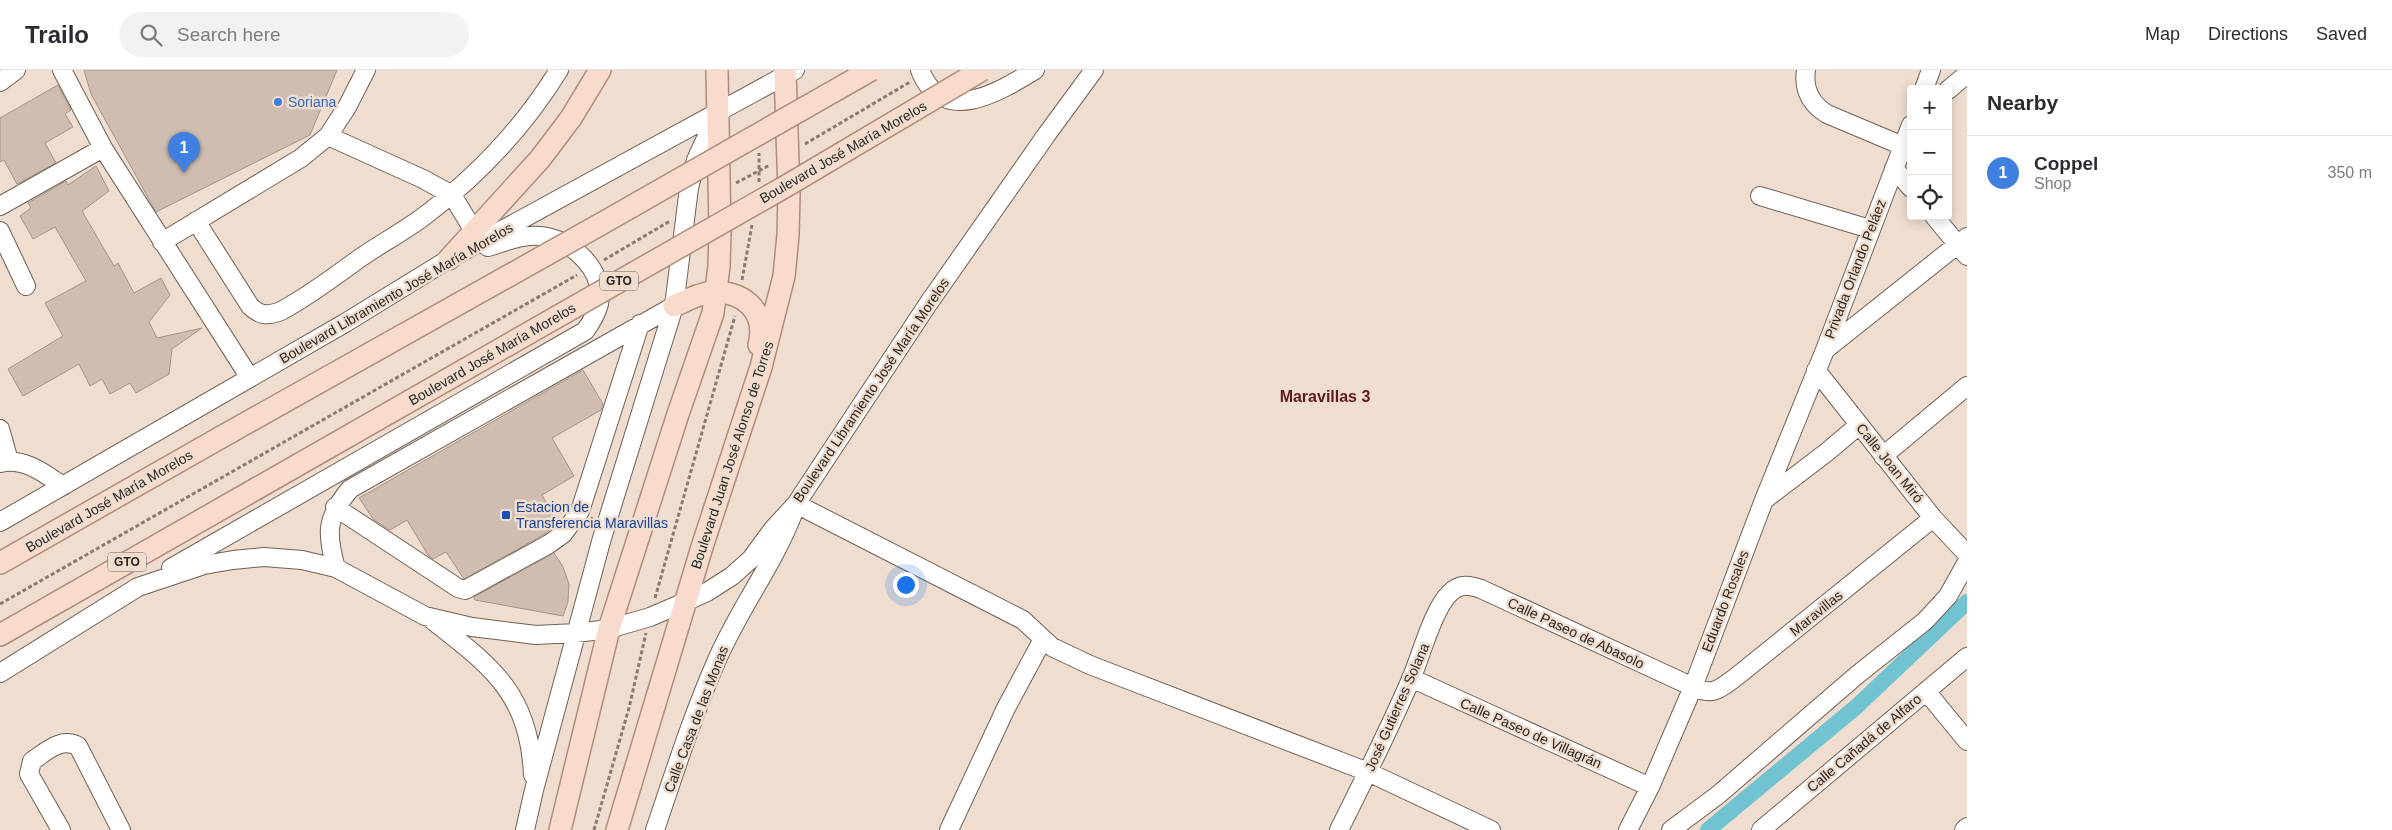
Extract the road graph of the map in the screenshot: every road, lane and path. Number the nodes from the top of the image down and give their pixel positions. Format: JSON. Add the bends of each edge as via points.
{"nodes":[{"id":1,"x":16,"y":70,"type":"edge"},
{"id":2,"x":62,"y":70,"type":"edge"},
{"id":3,"x":366,"y":70,"type":"edge"},
{"id":4,"x":559,"y":70,"type":"edge"},
{"id":5,"x":600,"y":70,"type":"edge"},
{"id":6,"x":717,"y":70,"type":"edge"},
{"id":7,"x":871,"y":70,"type":"edge"},
{"id":8,"x":982,"y":70,"type":"edge"},
{"id":9,"x":1035,"y":70,"type":"edge"},
{"id":10,"x":1094,"y":70,"type":"edge"},
{"id":11,"x":1806,"y":70,"type":"edge"},
{"id":12,"x":1931,"y":70,"type":"edge"},
{"id":13,"x":789,"y":72,"type":"edge"},
{"id":14,"x":921,"y":72,"type":"edge"},
{"id":15,"x":1967,"y":74,"type":"edge"},
{"id":16,"x":0,"y":82,"type":"edge"},
{"id":17,"x":1925,"y":85,"type":"edge"},
{"id":18,"x":1952,"y":87,"type":"edge"},
{"id":19,"x":718,"y":112,"type":"junction"},
{"id":20,"x":1909,"y":130,"type":"edge"},
{"id":21,"x":328,"y":136,"type":"junction"},
{"id":22,"x":1903,"y":146,"type":"junction"},
{"id":23,"x":103,"y":148,"type":"junction"},
{"id":24,"x":788,"y":154,"type":"junction"},
{"id":25,"x":1894,"y":168,"type":"junction"},
{"id":26,"x":760,"y":171,"type":"junction"},
{"id":27,"x":1907,"y":183,"type":"edge"},
{"id":28,"x":758,"y":188,"type":"dead end"},
{"id":29,"x":720,"y":191,"type":"junction"},
{"id":30,"x":452,"y":195,"type":"junction"},
{"id":31,"x":1760,"y":196,"type":"dead end"},
{"id":32,"x":0,"y":206,"type":"edge"},
{"id":33,"x":687,"y":211,"type":"junction"},
{"id":34,"x":754,"y":215,"type":"dead end"},
{"id":35,"x":196,"y":220,"type":"junction"},
{"id":36,"x":1938,"y":220,"type":"edge"},
{"id":37,"x":1870,"y":229,"type":"junction"},
{"id":38,"x":474,"y":230,"type":"junction"},
{"id":39,"x":0,"y":231,"type":"edge"},
{"id":40,"x":162,"y":242,"type":"junction"},
{"id":41,"x":1964,"y":246,"type":"edge"},
{"id":42,"x":449,"y":259,"type":"junction"},
{"id":43,"x":590,"y":267,"type":"junction"},
{"id":44,"x":26,"y":286,"type":"dead end"},
{"id":45,"x":716,"y":292,"type":"junction"},
{"id":46,"x":739,"y":297,"type":"junction"},
{"id":47,"x":674,"y":306,"type":"junction"},
{"id":48,"x":640,"y":324,"type":"junction"},
{"id":49,"x":1825,"y":350,"type":"junction"},
{"id":50,"x":1816,"y":370,"type":"junction"},
{"id":51,"x":250,"y":378,"type":"junction"},
{"id":52,"x":1967,"y":386,"type":"edge"},
{"id":53,"x":1859,"y":425,"type":"junction"},
{"id":54,"x":0,"y":429,"type":"edge"},
{"id":55,"x":1883,"y":456,"type":"junction"},
{"id":56,"x":4,"y":462,"type":"edge"},
{"id":57,"x":63,"y":486,"type":"junction"},
{"id":58,"x":719,"y":494,"type":"junction"},
{"id":59,"x":1764,"y":500,"type":"junction"},
{"id":60,"x":796,"y":504,"type":"junction"},
{"id":61,"x":336,"y":507,"type":"junction"},
{"id":62,"x":1933,"y":518,"type":"junction"},
{"id":63,"x":0,"y":522,"type":"edge"},
{"id":64,"x":1967,"y":554,"type":"edge"},
{"id":65,"x":1967,"y":562,"type":"edge"},
{"id":66,"x":0,"y":563,"type":"edge"},
{"id":67,"x":336,"y":568,"type":"junction"},
{"id":68,"x":138,"y":587,"type":"junction"},
{"id":69,"x":1457,"y":588,"type":"joint"},
{"id":70,"x":685,"y":602,"type":"junction"},
{"id":71,"x":0,"y":604,"type":"edge"},
{"id":72,"x":425,"y":616,"type":"junction"},
{"id":73,"x":650,"y":617,"type":"junction"},
{"id":74,"x":609,"y":629,"type":"junction"},
{"id":75,"x":576,"y":633,"type":"junction"},
{"id":76,"x":0,"y":635,"type":"edge"},
{"id":77,"x":1043,"y":639,"type":"junction"},
{"id":78,"x":1967,"y":656,"type":"edge"},
{"id":79,"x":0,"y":673,"type":"edge"},
{"id":80,"x":1411,"y":678,"type":"junction"},
{"id":81,"x":1693,"y":687,"type":"junction"},
{"id":82,"x":1926,"y":691,"type":"junction"},
{"id":83,"x":1967,"y":741,"type":"edge"},
{"id":84,"x":1368,"y":772,"type":"junction"},
{"id":85,"x":1650,"y":787,"type":"junction"},
{"id":86,"x":534,"y":790,"type":"junction"},
{"id":87,"x":559,"y":825,"type":"edge"},
{"id":88,"x":1967,"y":827,"type":"edge"},
{"id":89,"x":61,"y":830,"type":"edge"},
{"id":90,"x":121,"y":830,"type":"edge"},
{"id":91,"x":526,"y":830,"type":"edge"},
{"id":92,"x":594,"y":830,"type":"edge"},
{"id":93,"x":617,"y":830,"type":"edge"},
{"id":94,"x":655,"y":830,"type":"edge"},
{"id":95,"x":949,"y":830,"type":"edge"},
{"id":96,"x":1339,"y":830,"type":"edge"},
{"id":97,"x":1491,"y":830,"type":"edge"},
{"id":98,"x":1628,"y":830,"type":"edge"},
{"id":99,"x":1671,"y":830,"type":"edge"},
{"id":100,"x":1760,"y":830,"type":"edge"},
{"id":101,"x":1964,"y":830,"type":"edge"}],
"edges":[{"from":1,"to":16,"type":"street"},
{"from":2,"to":23,"type":"street"},
{"from":3,"to":21,"type":"street","via":[[348,107]]},
{"from":4,"to":30,"type":"street","via":[[517,130]]},
{"from":5,"to":38,"type":"main road","via":[[571,118],[540,159]]},
{"from":6,"to":19,"type":"main road"},
{"from":7,"to":66,"type":"main road","name":"Boulevard José María Morelos","bridge":true},
{"from":8,"to":76,"type":"main road","name":"Boulevard José María Morelos","number":"GTO","bridge":true,"via":[[788,185]]},
{"from":9,"to":14,"type":"street","via":[[994,92],[960,102],[943,99],[932,90]]},
{"from":10,"to":60,"type":"street","name":"Boulevard Libramiento José María Morelos","via":[[928,304]]},
{"from":11,"to":22,"type":"street","via":[[1807,89],[1817,108]]},
{"from":12,"to":17,"type":"street"},
{"from":13,"to":19,"type":"street","name":"Boulevard Libramiento José María Morelos"},
{"from":13,"to":24,"type":"main road","name":"Boulevard Juan José Alonso de Torres"},
{"from":14,"to":24,"type":"path"},
{"from":15,"to":18,"type":"street"},
{"from":19,"to":29,"type":"main road"},
{"from":19,"to":33,"type":"street","via":[[696,160]]},
{"from":19,"to":42,"type":"street","name":"Boulevard Libramiento José María Morelos"},
{"from":20,"to":22,"type":"street","name":"Privada Orlando Peláez"},
{"from":21,"to":30,"type":"street"},
{"from":21,"to":35,"type":"street","via":[[301,158]]},
{"from":22,"to":25,"type":"street","name":"Privada Orlando Peláez"},
{"from":23,"to":32,"type":"street"},
{"from":23,"to":40,"type":"street"},
{"from":24,"to":26,"type":"path"},
{"from":24,"to":58,"type":"main road","name":"Boulevard Juan José Alonso de Torres","via":[[788,235],[784,276],[761,367]]},
{"from":25,"to":27,"type":"street"},
{"from":25,"to":37,"type":"street","name":"Privada Orlando Peláez"},
{"from":26,"to":28,"type":"path"},
{"from":26,"to":29,"type":"path"},
{"from":29,"to":45,"type":"main road"},
{"from":30,"to":35,"type":"street","via":[[305,297],[272,315],[256,313],[250,306]]},
{"from":30,"to":38,"type":"street"},
{"from":31,"to":37,"type":"street"},
{"from":33,"to":43,"type":"path"},
{"from":33,"to":47,"type":"street"},
{"from":34,"to":46,"type":"path"},
{"from":35,"to":40,"type":"street"},
{"from":36,"to":41,"type":"street"},
{"from":37,"to":49,"type":"street","name":"Privada Orlando Peláez"},
{"from":38,"to":42,"type":"main road"},
{"from":39,"to":44,"type":"street"},
{"from":40,"to":51,"type":"street"},
{"from":41,"to":49,"type":"street"},
{"from":42,"to":43,"type":"street","via":[[519,238],[540,236],[562,240],[579,252]]},
{"from":42,"to":51,"type":"street","name":"Boulevard Libramiento José María Morelos"},
{"from":43,"to":68,"type":"street","via":[[600,302],[585,331]]},
{"from":43,"to":71,"type":"path"},
{"from":45,"to":46,"type":"main road"},
{"from":45,"to":47,"type":"main road"},
{"from":45,"to":74,"type":"main road","via":[[713,313]]},
{"from":46,"to":58,"type":"main road","via":[[757,311],[762,331],[724,454]]},
{"from":46,"to":73,"type":"path"},
{"from":47,"to":48,"type":"street"},
{"from":47,"to":75,"type":"street"},
{"from":48,"to":61,"type":"street","via":[[371,476],[350,489]]},
{"from":48,"to":61,"type":"street","via":[[580,511],[573,523],[549,544],[465,590]]},
{"from":49,"to":50,"type":"street","name":"Privada Orlando Peláez"},
{"from":50,"to":53,"type":"street","name":"Calle Joan Miró"},
{"from":50,"to":59,"type":"street","name":"Eduardo Rosales"},
{"from":51,"to":57,"type":"street","name":"Boulevard Libramiento José María Morelos"},
{"from":52,"to":55,"type":"street"},
{"from":53,"to":55,"type":"street","name":"Calle Joan Miró"},
{"from":53,"to":59,"type":"street"},
{"from":54,"to":56,"type":"street"},
{"from":55,"to":62,"type":"street","name":"Calle Joan Miró"},
{"from":56,"to":57,"type":"street","via":[[32,466]]},
{"from":57,"to":63,"type":"street","name":"Boulevard Libramiento José María Morelos"},
{"from":58,"to":70,"type":"main road","name":"Boulevard Juan José Alonso de Torres"},
{"from":59,"to":81,"type":"street","name":"Eduardo Rosales"},
{"from":60,"to":70,"type":"street","name":"Boulevard Libramiento José María Morelos","via":[[772,529],[751,559],[732,576]]},
{"from":60,"to":77,"type":"street","via":[[1023,620]]},
{"from":60,"to":94,"type":"street","name":"Calle Casa de las Monas","via":[[778,549],[736,620],[716,662]]},
{"from":61,"to":67,"type":"street","via":[[330,525]]},
{"from":62,"to":64,"type":"street","name":"Calle Joan Miró"},
{"from":62,"to":81,"type":"street","name":"Maravillas","via":[[1720,689],[1709,693]]},
{"from":65,"to":99,"type":"street","via":[[1948,596],[1925,621],[1718,795]]},
{"from":67,"to":68,"type":"street","name":"Boulevard Libramiento José María Morelos","via":[[302,560],[264,557],[204,565]]},
{"from":67,"to":72,"type":"street","name":"Boulevard Libramiento José María Morelos"},
{"from":68,"to":79,"type":"street","name":"Boulevard Libramiento José María Morelos"},
{"from":69,"to":80,"type":"street","name":"José Gutierres Solana","via":[[1440,606]]},
{"from":69,"to":81,"type":"street","name":"Calle Paseo de Abasolo","via":[[1464,585],[1481,589]]},
{"from":70,"to":73,"type":"street","name":"Boulevard Libramiento José María Morelos"},
{"from":70,"to":93,"type":"main road","name":"Boulevard Juan José Alonso de Torres"},
{"from":72,"to":75,"type":"street","name":"Boulevard Libramiento José María Morelos","via":[[504,632],[536,635]]},
{"from":72,"to":86,"type":"street","via":[[488,666],[506,685],[521,711],[527,730]]},
{"from":73,"to":74,"type":"street","name":"Boulevard Libramiento José María Morelos"},
{"from":73,"to":92,"type":"path","via":[[629,708]]},
{"from":74,"to":75,"type":"street","name":"Boulevard Libramiento José María Morelos"},
{"from":74,"to":87,"type":"main road"},
{"from":75,"to":86,"type":"street"},
{"from":77,"to":84,"type":"street","via":[[1052,647],[1090,665]]},
{"from":77,"to":95,"type":"street"},
{"from":78,"to":82,"type":"street","name":"Calle Cañadá de Alfaro"},
{"from":80,"to":84,"type":"street","name":"José Gutierres Solana"},
{"from":80,"to":85,"type":"street","name":"Calle Paseo de Villagrán"},
{"from":81,"to":85,"type":"street","name":"Eduardo Rosales"},
{"from":82,"to":83,"type":"street"},
{"from":82,"to":100,"type":"street","name":"Calle Cañadá de Alfaro"},
{"from":84,"to":96,"type":"street","name":"José Gutierres Solana"},
{"from":84,"to":97,"type":"street"},
{"from":85,"to":98,"type":"street","name":"Eduardo Rosales"},
{"from":86,"to":91,"type":"street"},
{"from":88,"to":101,"type":"street"},
{"from":89,"to":90,"type":"street","via":[[29,774],[32,761],[62,742],[70,742],[78,746]]}]}
